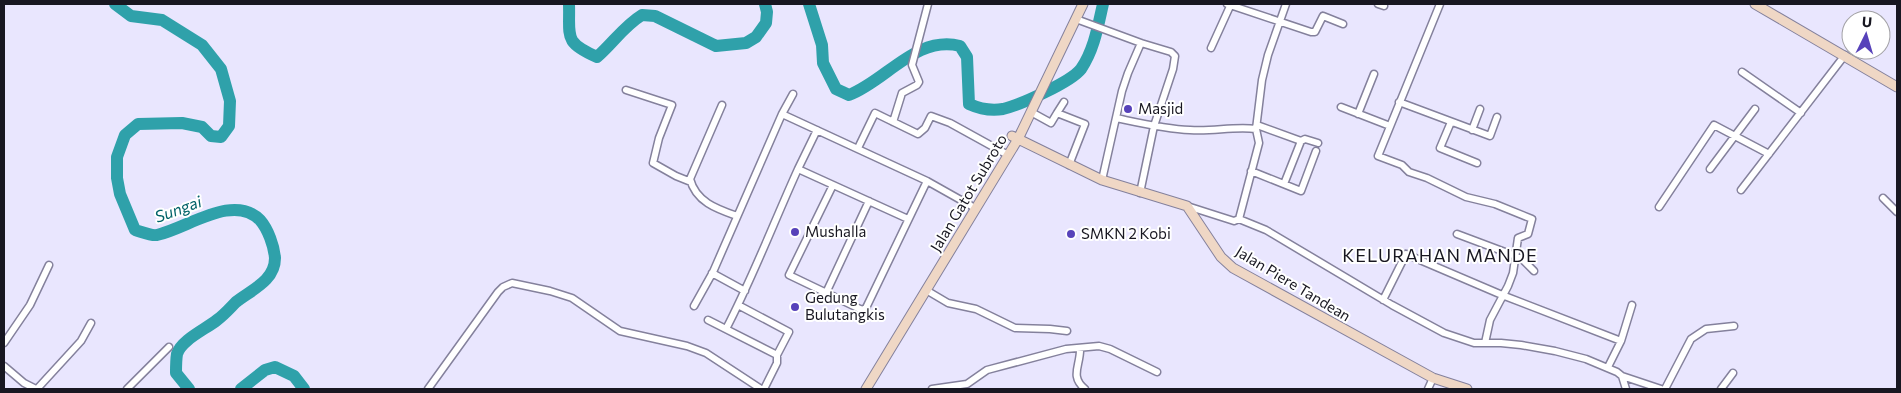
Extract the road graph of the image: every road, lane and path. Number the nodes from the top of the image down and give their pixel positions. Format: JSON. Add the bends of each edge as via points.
{"nodes":[{"id":1,"x":928,"y":4,"type":"edge"},
{"id":2,"x":1077,"y":4,"type":"edge"},
{"id":3,"x":1083,"y":4,"type":"edge"},
{"id":4,"x":1230,"y":4,"type":"edge"},
{"id":5,"x":1286,"y":4,"type":"edge"},
{"id":6,"x":1440,"y":4,"type":"edge"},
{"id":7,"x":1755,"y":4,"type":"edge"},
{"id":8,"x":1079,"y":20,"type":"junction"},
{"id":9,"x":1280,"y":20,"type":"junction"},
{"id":10,"x":1343,"y":24,"type":"dead end"},
{"id":11,"x":1141,"y":43,"type":"junction"},
{"id":12,"x":1211,"y":48,"type":"dead end"},
{"id":13,"x":1841,"y":53,"type":"edge"},
{"id":14,"x":1841,"y":60,"type":"edge"},
{"id":15,"x":1853,"y":60,"type":"edge"},
{"id":16,"x":1742,"y":72,"type":"dead end"},
{"id":17,"x":1374,"y":74,"type":"dead end"},
{"id":18,"x":1897,"y":87,"type":"edge"},
{"id":19,"x":626,"y":90,"type":"dead end"},
{"id":20,"x":1038,"y":92,"type":"junction"},
{"id":21,"x":793,"y":94,"type":"dead end"},
{"id":22,"x":1064,"y":102,"type":"dead end"},
{"id":23,"x":1399,"y":102,"type":"junction"},
{"id":24,"x":722,"y":105,"type":"dead end"},
{"id":25,"x":1341,"y":107,"type":"dead end"},
{"id":26,"x":1030,"y":109,"type":"junction"},
{"id":27,"x":1480,"y":109,"type":"dead end"},
{"id":28,"x":1754,"y":109,"type":"dead end"},
{"id":29,"x":1057,"y":113,"type":"junction"},
{"id":30,"x":1801,"y":113,"type":"junction"},
{"id":31,"x":782,"y":114,"type":"junction"},
{"id":32,"x":1358,"y":114,"type":"junction"},
{"id":33,"x":1497,"y":117,"type":"dead end"},
{"id":34,"x":1116,"y":118,"type":"junction"},
{"id":35,"x":893,"y":122,"type":"junction"},
{"id":36,"x":1451,"y":122,"type":"junction"},
{"id":37,"x":1154,"y":126,"type":"junction"},
{"id":38,"x":1390,"y":126,"type":"junction"},
{"id":39,"x":1257,"y":127,"type":"junction"},
{"id":40,"x":816,"y":130,"type":"junction"},
{"id":41,"x":1472,"y":130,"type":"junction"},
{"id":42,"x":1734,"y":136,"type":"junction"},
{"id":43,"x":1015,"y":137,"type":"junction"},
{"id":44,"x":1302,"y":141,"type":"junction"},
{"id":45,"x":1318,"y":142,"type":"dead end"},
{"id":46,"x":858,"y":148,"type":"junction"},
{"id":47,"x":1316,"y":150,"type":"dead end"},
{"id":48,"x":1005,"y":154,"type":"junction"},
{"id":49,"x":1769,"y":154,"type":"junction"},
{"id":50,"x":1477,"y":163,"type":"dead end"},
{"id":51,"x":1069,"y":165,"type":"junction"},
{"id":52,"x":1710,"y":168,"type":"dead end"},
{"id":53,"x":798,"y":169,"type":"junction"},
{"id":54,"x":1251,"y":171,"type":"junction"},
{"id":55,"x":1102,"y":180,"type":"junction"},
{"id":56,"x":927,"y":181,"type":"junction"},
{"id":57,"x":691,"y":182,"type":"junction"},
{"id":58,"x":1284,"y":184,"type":"junction"},
{"id":59,"x":833,"y":186,"type":"junction"},
{"id":60,"x":1741,"y":190,"type":"dead end"},
{"id":61,"x":1140,"y":193,"type":"junction"},
{"id":62,"x":1883,"y":198,"type":"dead end"},
{"id":63,"x":869,"y":201,"type":"junction"},
{"id":64,"x":1187,"y":206,"type":"junction"},
{"id":65,"x":973,"y":207,"type":"junction"},
{"id":66,"x":1660,"y":207,"type":"dead end"},
{"id":67,"x":1897,"y":212,"type":"edge"},
{"id":68,"x":737,"y":216,"type":"junction"},
{"id":69,"x":908,"y":218,"type":"junction"},
{"id":70,"x":1239,"y":219,"type":"junction"},
{"id":71,"x":1457,"y":234,"type":"dead end"},
{"id":72,"x":1516,"y":256,"type":"junction"},
{"id":73,"x":49,"y":265,"type":"dead end"},
{"id":74,"x":1534,"y":271,"type":"dead end"},
{"id":75,"x":712,"y":273,"type":"junction"},
{"id":76,"x":926,"y":290,"type":"junction"},
{"id":77,"x":745,"y":291,"type":"junction"},
{"id":78,"x":826,"y":293,"type":"junction"},
{"id":79,"x":1502,"y":295,"type":"junction"},
{"id":80,"x":1384,"y":300,"type":"junction"},
{"id":81,"x":1632,"y":305,"type":"dead end"},
{"id":82,"x":694,"y":306,"type":"dead end"},
{"id":83,"x":738,"y":306,"type":"junction"},
{"id":84,"x":708,"y":320,"type":"dead end"},
{"id":85,"x":91,"y":323,"type":"dead end"},
{"id":86,"x":1734,"y":326,"type":"dead end"},
{"id":87,"x":726,"y":329,"type":"junction"},
{"id":88,"x":1067,"y":331,"type":"dead end"},
{"id":89,"x":1621,"y":342,"type":"junction"},
{"id":90,"x":4,"y":343,"type":"edge"},
{"id":91,"x":1485,"y":344,"type":"junction"},
{"id":92,"x":170,"y":347,"type":"dead end"},
{"id":93,"x":1080,"y":348,"type":"junction"},
{"id":94,"x":777,"y":355,"type":"junction"},
{"id":95,"x":4,"y":366,"type":"edge"},
{"id":96,"x":1608,"y":367,"type":"junction"},
{"id":97,"x":1157,"y":372,"type":"dead end"},
{"id":98,"x":1732,"y":373,"type":"dead end"},
{"id":99,"x":1622,"y":376,"type":"junction"},
{"id":100,"x":1433,"y":378,"type":"junction"},
{"id":101,"x":37,"y":389,"type":"edge"},
{"id":102,"x":127,"y":389,"type":"edge"},
{"id":103,"x":428,"y":389,"type":"edge"},
{"id":104,"x":763,"y":389,"type":"edge"},
{"id":105,"x":860,"y":389,"type":"edge"},
{"id":106,"x":866,"y":389,"type":"edge"},
{"id":107,"x":932,"y":389,"type":"edge"},
{"id":108,"x":1085,"y":389,"type":"edge"},
{"id":109,"x":1428,"y":389,"type":"edge"},
{"id":110,"x":1467,"y":389,"type":"edge"},
{"id":111,"x":1626,"y":389,"type":"edge"},
{"id":112,"x":1661,"y":389,"type":"edge"},
{"id":113,"x":1665,"y":389,"type":"edge"},
{"id":114,"x":1721,"y":389,"type":"edge"}],
"edges":[{"from":1,"to":35,"type":"street","via":[[912,65],[919,82],[902,94]]},
{"from":2,"to":20,"type":"street","name":"Jalan Gatot Subroto"},
{"from":3,"to":8,"type":"street","name":"Jalan Gatot Subroto"},
{"from":4,"to":9,"type":"street"},
{"from":4,"to":12,"type":"street"},
{"from":5,"to":9,"type":"street"},
{"from":6,"to":23,"type":"street"},
{"from":7,"to":13,"type":"street"},
{"from":8,"to":11,"type":"street"},
{"from":8,"to":20,"type":"street","name":"Jalan Gatot Subroto"},
{"from":9,"to":10,"type":"street","via":[[1315,32],[1323,16]]},
{"from":9,"to":39,"type":"street","via":[[1262,80]]},
{"from":11,"to":34,"type":"street","via":[[1128,73]]},
{"from":11,"to":37,"type":"street","via":[[1172,52],[1175,56]]},
{"from":14,"to":30,"type":"street"},
{"from":15,"to":18,"type":"street"},
{"from":16,"to":30,"type":"street"},
{"from":17,"to":32,"type":"street"},
{"from":19,"to":57,"type":"street","via":[[672,105],[653,163]]},
{"from":20,"to":26,"type":"street","name":"Jalan Gatot Subroto"},
{"from":21,"to":31,"type":"street"},
{"from":22,"to":29,"type":"street"},
{"from":23,"to":36,"type":"street"},
{"from":23,"to":38,"type":"street"},
{"from":24,"to":57,"type":"street","via":[[690,176]]},
{"from":25,"to":32,"type":"street"},
{"from":26,"to":29,"type":"street","via":[[1052,123]]},
{"from":26,"to":43,"type":"street","name":"Jalan Gatot Subroto"},
{"from":27,"to":41,"type":"street"},
{"from":28,"to":42,"type":"street"},
{"from":29,"to":51,"type":"street","via":[[1085,124]]},
{"from":30,"to":49,"type":"street"},
{"from":31,"to":40,"type":"street"},
{"from":31,"to":68,"type":"street"},
{"from":32,"to":38,"type":"street"},
{"from":33,"to":41,"type":"street","via":[[1490,136]]},
{"from":34,"to":37,"type":"street"},
{"from":34,"to":55,"type":"street"},
{"from":35,"to":46,"type":"street","via":[[875,113]]},
{"from":35,"to":48,"type":"street","via":[[918,134],[925,128],[929,117],[935,116]]},
{"from":36,"to":41,"type":"street"},
{"from":36,"to":50,"type":"street","via":[[1440,148]]},
{"from":37,"to":39,"type":"street","via":[[1190,130]]},
{"from":37,"to":61,"type":"street"},
{"from":38,"to":72,"type":"street","via":[[1378,156],[1466,197],[1490,202],[1532,218],[1528,234],[1518,238]]},
{"from":39,"to":44,"type":"street"},
{"from":39,"to":54,"type":"street","via":[[1259,143]]},
{"from":40,"to":46,"type":"street"},
{"from":40,"to":53,"type":"street"},
{"from":42,"to":49,"type":"street"},
{"from":42,"to":52,"type":"street"},
{"from":42,"to":66,"type":"street","via":[[1717,125],[1713,126]]},
{"from":43,"to":48,"type":"street","name":"Jalan Gatot Subroto"},
{"from":43,"to":51,"type":"street"},
{"from":44,"to":45,"type":"street"},
{"from":44,"to":58,"type":"street"},
{"from":46,"to":56,"type":"street"},
{"from":47,"to":58,"type":"street","via":[[1301,191]]},
{"from":48,"to":65,"type":"street","name":"Jalan Gatot Subroto"},
{"from":49,"to":60,"type":"street"},
{"from":51,"to":55,"type":"street"},
{"from":53,"to":59,"type":"street"},
{"from":53,"to":77,"type":"street"},
{"from":54,"to":58,"type":"street"},
{"from":54,"to":70,"type":"street"},
{"from":55,"to":61,"type":"street"},
{"from":56,"to":65,"type":"street"},
{"from":56,"to":69,"type":"street"},
{"from":57,"to":68,"type":"street","via":[[702,200]]},
{"from":59,"to":63,"type":"street"},
{"from":59,"to":78,"type":"street","via":[[789,274]]},
{"from":61,"to":64,"type":"street"},
{"from":62,"to":67,"type":"street"},
{"from":63,"to":69,"type":"street"},
{"from":63,"to":78,"type":"street"},
{"from":64,"to":70,"type":"street","via":[[1234,221]]},
{"from":64,"to":100,"type":"street","name":"Jalan Piere Tandean","via":[[1233,268]]},
{"from":65,"to":76,"type":"street","name":"Jalan Gatot Subroto"},
{"from":65,"to":105,"type":"street","name":"Jalan Gatot Subroto"},
{"from":68,"to":75,"type":"street"},
{"from":69,"to":78,"type":"street","via":[[865,310]]},
{"from":70,"to":80,"type":"street","via":[[1266,230]]},
{"from":71,"to":72,"type":"street"},
{"from":72,"to":74,"type":"street","via":[[1524,259]]},
{"from":72,"to":79,"type":"street","via":[[1511,279]]},
{"from":73,"to":90,"type":"street","via":[[30,306]]},
{"from":75,"to":77,"type":"street"},
{"from":75,"to":82,"type":"street"},
{"from":76,"to":88,"type":"street","via":[[948,303],[976,309],[1015,328]]},
{"from":76,"to":106,"type":"street","name":"Jalan Gatot Subroto"},
{"from":77,"to":83,"type":"street"},
{"from":79,"to":80,"type":"street","via":[[1406,254]]},
{"from":79,"to":89,"type":"street"},
{"from":79,"to":91,"type":"street","via":[[1490,320]]},
{"from":80,"to":91,"type":"street","via":[[1444,333]]},
{"from":81,"to":89,"type":"street"},
{"from":83,"to":87,"type":"street"},
{"from":83,"to":94,"type":"street","via":[[789,332]]},
{"from":84,"to":87,"type":"street"},
{"from":85,"to":101,"type":"street","via":[[81,341]]},
{"from":86,"to":113,"type":"street","via":[[1706,328],[1691,339]]},
{"from":87,"to":94,"type":"street"},
{"from":89,"to":96,"type":"street"},
{"from":91,"to":96,"type":"street","via":[[1501,343],[1554,351]]},
{"from":92,"to":102,"type":"street"},
{"from":93,"to":97,"type":"street","via":[[1105,346]]},
{"from":93,"to":107,"type":"street","via":[[992,369],[958,387]]},
{"from":93,"to":108,"type":"street","via":[[1076,377]]},
{"from":94,"to":104,"type":"street","via":[[777,363]]},
{"from":95,"to":101,"type":"street","via":[[24,383]]},
{"from":96,"to":99,"type":"street"},
{"from":98,"to":114,"type":"street"},
{"from":99,"to":111,"type":"street"},
{"from":99,"to":112,"type":"street"},
{"from":100,"to":109,"type":"street"},
{"from":100,"to":110,"type":"street","name":"Jalan Piere Tandean"},
{"from":103,"to":104,"type":"street","via":[[498,292],[512,283],[572,298],[620,331],[706,353]]}]}
